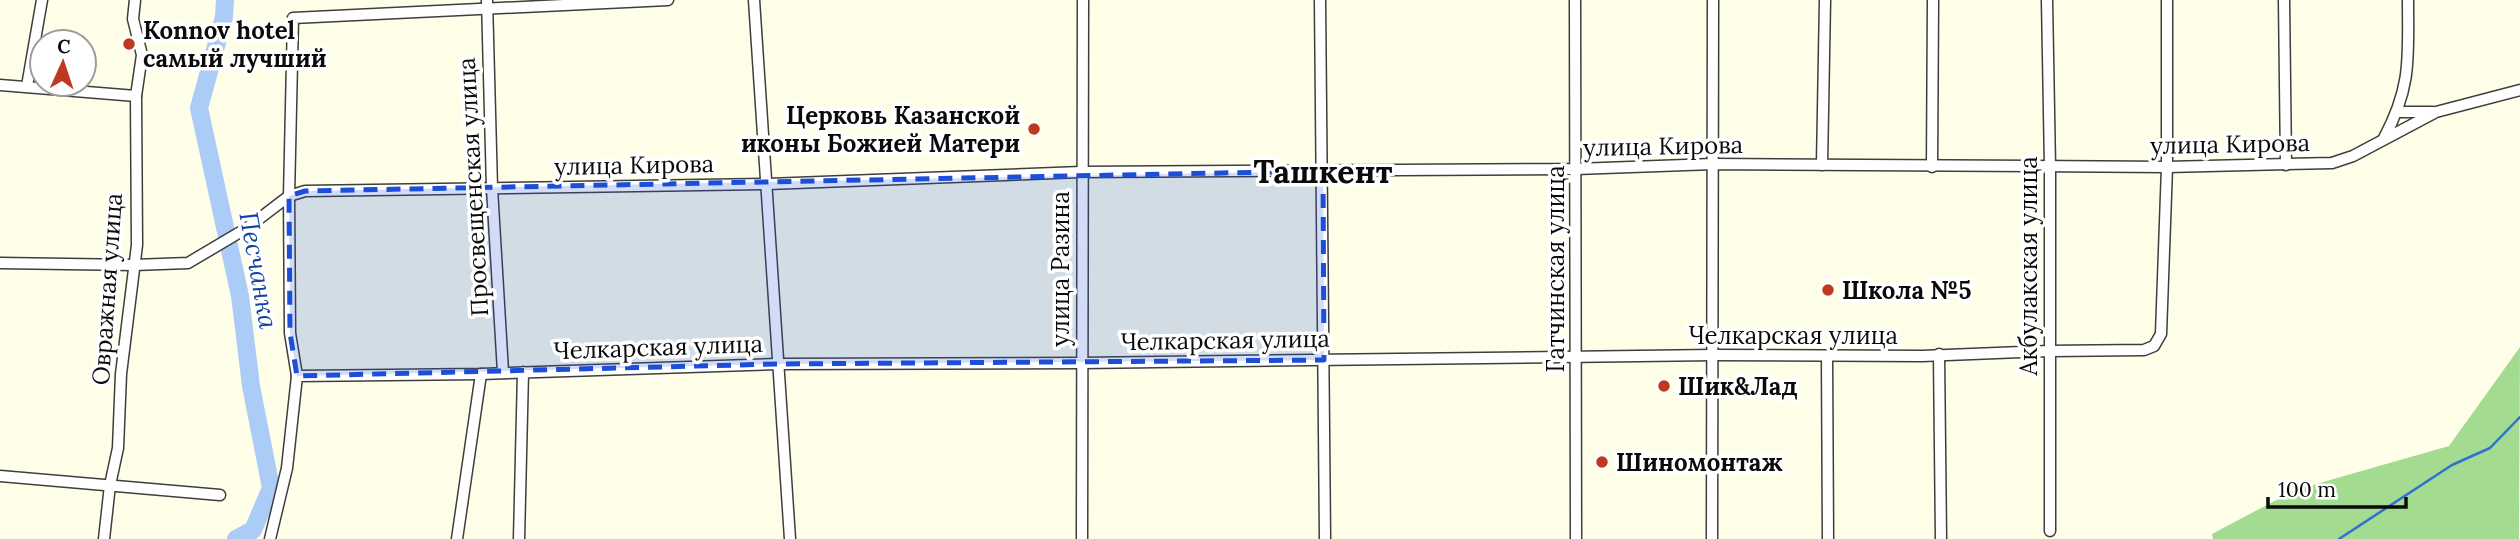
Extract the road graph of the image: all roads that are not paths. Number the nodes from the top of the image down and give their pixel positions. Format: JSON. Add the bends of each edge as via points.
{"nodes":[{"id":1,"x":42,"y":0,"type":"edge"},
{"id":2,"x":135,"y":0,"type":"edge"},
{"id":3,"x":668,"y":0,"type":"edge"},
{"id":4,"x":754,"y":0,"type":"edge"},
{"id":5,"x":1083,"y":0,"type":"edge"},
{"id":6,"x":1320,"y":0,"type":"edge"},
{"id":7,"x":1575,"y":0,"type":"edge"},
{"id":8,"x":1713,"y":0,"type":"edge"},
{"id":9,"x":1825,"y":0,"type":"edge"},
{"id":10,"x":1933,"y":0,"type":"edge"},
{"id":11,"x":2047,"y":0,"type":"edge"},
{"id":12,"x":2166,"y":0,"type":"edge"},
{"id":13,"x":2284,"y":0,"type":"edge"},
{"id":14,"x":2408,"y":0,"type":"edge"},
{"id":15,"x":487,"y":3,"type":"edge"},
{"id":16,"x":0,"y":85,"type":"edge"},
{"id":17,"x":27,"y":86,"type":"junction"},
{"id":18,"x":2520,"y":90,"type":"edge"},
{"id":19,"x":136,"y":96,"type":"junction"},
{"id":20,"x":2398,"y":112,"type":"junction"},
{"id":21,"x":2436,"y":112,"type":"junction"},
{"id":22,"x":2384,"y":138,"type":"junction"},
{"id":23,"x":1713,"y":164,"type":"junction"},
{"id":24,"x":2286,"y":165,"type":"junction"},
{"id":25,"x":1822,"y":166,"type":"junction"},
{"id":26,"x":1933,"y":167,"type":"junction"},
{"id":27,"x":2050,"y":167,"type":"junction"},
{"id":28,"x":2167,"y":167,"type":"junction"},
{"id":29,"x":1576,"y":169,"type":"junction"},
{"id":30,"x":1323,"y":171,"type":"junction"},
{"id":31,"x":1081,"y":172,"type":"junction"},
{"id":32,"x":768,"y":184,"type":"junction"},
{"id":33,"x":492,"y":188,"type":"junction"},
{"id":34,"x":289,"y":196,"type":"junction"},
{"id":35,"x":0,"y":263,"type":"edge"},
{"id":36,"x":134,"y":265,"type":"junction"},
{"id":37,"x":2049,"y":351,"type":"junction"},
{"id":38,"x":1939,"y":354,"type":"junction"},
{"id":39,"x":1714,"y":355,"type":"junction"},
{"id":40,"x":1827,"y":356,"type":"junction"},
{"id":41,"x":1575,"y":357,"type":"junction"},
{"id":42,"x":1324,"y":360,"type":"junction"},
{"id":43,"x":1081,"y":363,"type":"junction"},
{"id":44,"x":778,"y":364,"type":"junction"},
{"id":45,"x":503,"y":372,"type":"junction"},
{"id":46,"x":523,"y":372,"type":"junction"},
{"id":47,"x":481,"y":374,"type":"junction"},
{"id":48,"x":297,"y":376,"type":"junction"},
{"id":49,"x":0,"y":476,"type":"edge"},
{"id":50,"x":110,"y":485,"type":"junction"},
{"id":51,"x":220,"y":495,"type":"dead end"},
{"id":52,"x":2050,"y":531,"type":"dead end"},
{"id":53,"x":104,"y":539,"type":"edge"},
{"id":54,"x":270,"y":539,"type":"edge"},
{"id":55,"x":457,"y":539,"type":"edge"},
{"id":56,"x":519,"y":539,"type":"edge"},
{"id":57,"x":790,"y":539,"type":"edge"},
{"id":58,"x":1082,"y":539,"type":"edge"},
{"id":59,"x":1325,"y":539,"type":"edge"},
{"id":60,"x":1576,"y":539,"type":"edge"},
{"id":61,"x":1712,"y":539,"type":"edge"},
{"id":62,"x":1828,"y":539,"type":"edge"},
{"id":63,"x":1941,"y":539,"type":"edge"}],
"edges":[{"from":1,"to":17,"type":"street"},
{"from":2,"to":19,"type":"street","name":"Овражная улица","via":[[133,19],[142,55]]},
{"from":3,"to":15,"type":"street"},
{"from":4,"to":32,"type":"street"},
{"from":5,"to":31,"type":"street","name":"улица Разина"},
{"from":6,"to":30,"type":"street"},
{"from":7,"to":29,"type":"street","name":"Гатчинская улица"},
{"from":8,"to":23,"type":"street"},
{"from":9,"to":25,"type":"street"},
{"from":10,"to":26,"type":"street"},
{"from":11,"to":27,"type":"street","name":"Акбулакская улица"},
{"from":12,"to":28,"type":"street"},
{"from":13,"to":24,"type":"street"},
{"from":14,"to":20,"type":"street","via":[[2409,67]]},
{"from":15,"to":33,"type":"street","name":"Просвещенская улица"},
{"from":15,"to":34,"type":"street","via":[[293,18]]},
{"from":16,"to":17,"type":"street"},
{"from":17,"to":19,"type":"street"},
{"from":18,"to":21,"type":"street","name":"улица Кирова"},
{"from":19,"to":36,"type":"street","name":"Овражная улица"},
{"from":20,"to":21,"type":"street"},
{"from":20,"to":22,"type":"street"},
{"from":21,"to":22,"type":"street","name":"улица Кирова"},
{"from":22,"to":24,"type":"street","name":"улица Кирова","via":[[2332,163]]},
{"from":23,"to":25,"type":"street","name":"улица Кирова"},
{"from":23,"to":29,"type":"street","name":"улица Кирова"},
{"from":23,"to":39,"type":"street"},
{"from":24,"to":28,"type":"street","name":"улица Кирова"},
{"from":25,"to":26,"type":"street","name":"улица Кирова"},
{"from":26,"to":27,"type":"street","name":"улица Кирова"},
{"from":27,"to":28,"type":"street","name":"улица Кирова"},
{"from":27,"to":37,"type":"street","name":"Акбулакская улица"},
{"from":28,"to":37,"type":"street","name":"Челкарская улица","via":[[2161,334],[2154,346],[2144,350]]},
{"from":29,"to":30,"type":"street","name":"улица Кирова"},
{"from":29,"to":41,"type":"street","name":"Гатчинская улица"},
{"from":30,"to":31,"type":"street","name":"улица Кирова"},
{"from":30,"to":42,"type":"street"},
{"from":31,"to":32,"type":"street","name":"улица Кирова"},
{"from":31,"to":43,"type":"street","name":"улица Разина"},
{"from":32,"to":33,"type":"street","name":"улица Кирова"},
{"from":32,"to":44,"type":"street"},
{"from":33,"to":34,"type":"street","name":"улица Кирова","via":[[304,191]]},
{"from":33,"to":45,"type":"street","name":"Просвещенская улица"},
{"from":34,"to":36,"type":"street","via":[[188,263]]},
{"from":34,"to":48,"type":"street","via":[[290,333]]},
{"from":35,"to":36,"type":"street"},
{"from":36,"to":50,"type":"street","name":"Овражная улица","via":[[118,448]]},
{"from":37,"to":38,"type":"street","name":"Челкарская улица"},
{"from":37,"to":52,"type":"street","name":"Акбулакская улица"},
{"from":38,"to":40,"type":"street","name":"Челкарская улица"},
{"from":38,"to":63,"type":"street"},
{"from":39,"to":40,"type":"street","name":"Челкарская улица"},
{"from":39,"to":41,"type":"street","name":"Челкарская улица"},
{"from":39,"to":61,"type":"street"},
{"from":40,"to":62,"type":"street"},
{"from":41,"to":42,"type":"street","name":"Челкарская улица"},
{"from":41,"to":60,"type":"street","name":"Гатчинская улица"},
{"from":42,"to":43,"type":"street","name":"Челкарская улица"},
{"from":42,"to":59,"type":"street"},
{"from":43,"to":44,"type":"street","name":"Челкарская улица"},
{"from":43,"to":58,"type":"street","name":"улица Разина"},
{"from":44,"to":46,"type":"street","name":"Челкарская улица"},
{"from":44,"to":57,"type":"street"},
{"from":45,"to":46,"type":"street","name":"Челкарская улица"},
{"from":45,"to":47,"type":"street","name":"Челкарская улица"},
{"from":46,"to":56,"type":"street"},
{"from":47,"to":48,"type":"street","name":"Челкарская улица"},
{"from":47,"to":55,"type":"street"},
{"from":48,"to":54,"type":"street","via":[[287,468]]},
{"from":49,"to":50,"type":"street"},
{"from":50,"to":51,"type":"street"},
{"from":50,"to":53,"type":"street","name":"Овражная улица"}]}
